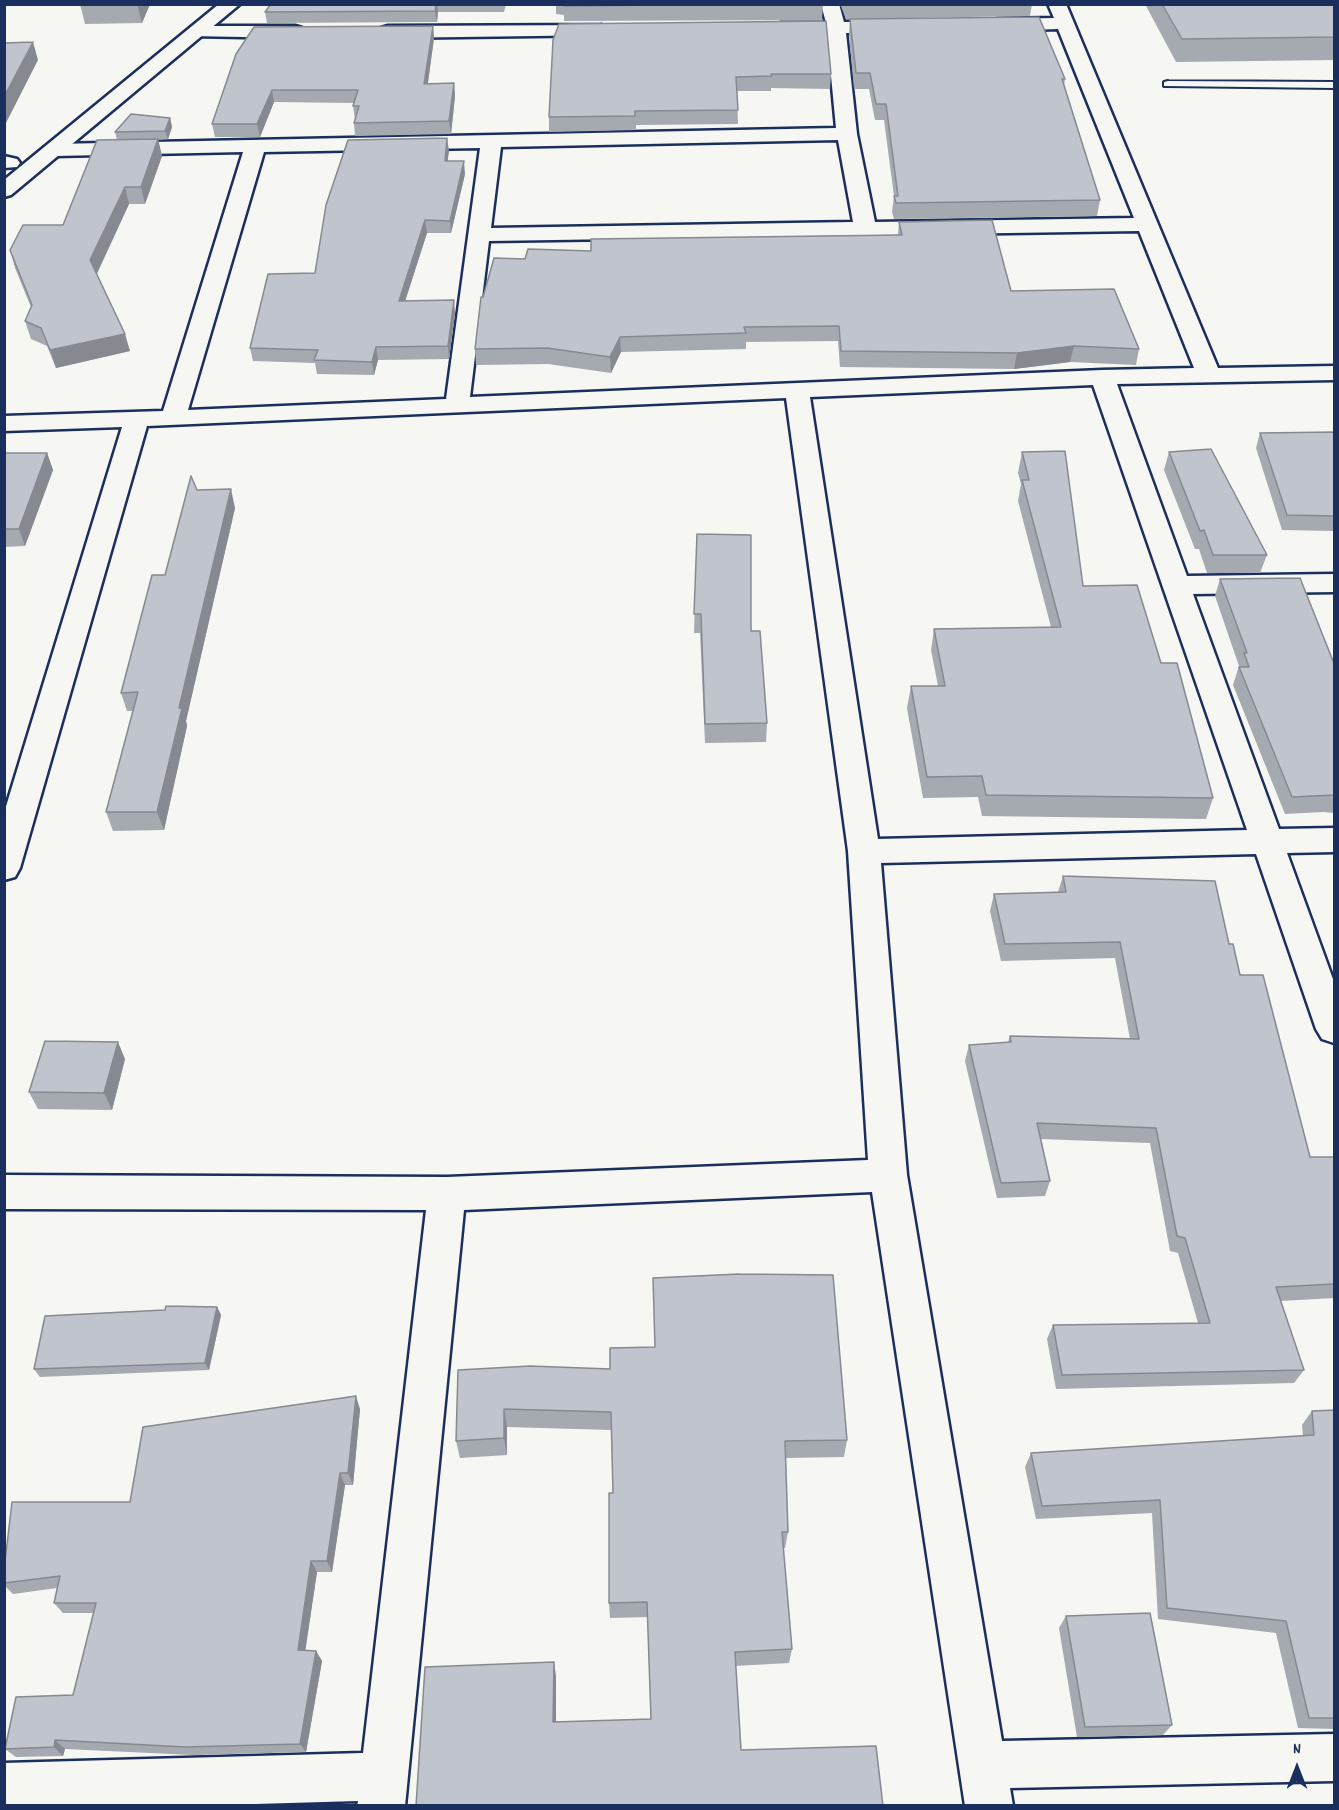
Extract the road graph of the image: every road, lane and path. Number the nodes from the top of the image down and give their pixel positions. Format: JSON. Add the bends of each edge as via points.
{"nodes":[{"id":1,"x":209,"y":4,"type":"edge"},
{"id":2,"x":231,"y":4,"type":"edge"},
{"id":3,"x":830,"y":4,"type":"edge"},
{"id":4,"x":1061,"y":14,"type":"edge"},
{"id":5,"x":982,"y":25,"type":"edge"},
{"id":6,"x":914,"y":27,"type":"edge"},
{"id":7,"x":836,"y":28,"type":"junction"},
{"id":8,"x":765,"y":29,"type":"edge"},
{"id":9,"x":624,"y":31,"type":"edge"},
{"id":10,"x":198,"y":32,"type":"junction"},
{"id":11,"x":308,"y":32,"type":"edge"},
{"id":12,"x":365,"y":32,"type":"edge"},
{"id":13,"x":1168,"y":84,"type":"dead end"},
{"id":14,"x":1335,"y":85,"type":"edge"},
{"id":15,"x":847,"y":134,"type":"junction"},
{"id":16,"x":491,"y":143,"type":"junction"},
{"id":17,"x":255,"y":147,"type":"junction"},
{"id":18,"x":55,"y":150,"type":"junction"},
{"id":19,"x":6,"y":164,"type":"edge"},
{"id":20,"x":4,"y":191,"type":"edge"},
{"id":21,"x":1147,"y":224,"type":"junction"},
{"id":22,"x":866,"y":228,"type":"junction"},
{"id":23,"x":480,"y":235,"type":"junction"},
{"id":24,"x":1335,"y":373,"type":"edge"},
{"id":25,"x":1209,"y":375,"type":"junction"},
{"id":26,"x":1102,"y":377,"type":"junction"},
{"id":27,"x":797,"y":390,"type":"junction"},
{"id":28,"x":458,"y":405,"type":"junction"},
{"id":29,"x":173,"y":418,"type":"junction"},
{"id":30,"x":137,"y":419,"type":"junction"},
{"id":31,"x":4,"y":424,"type":"edge"},
{"id":32,"x":1335,"y":583,"type":"edge"},
{"id":33,"x":1177,"y":585,"type":"junction"},
{"id":34,"x":1335,"y":840,"type":"edge"},
{"id":35,"x":1268,"y":842,"type":"junction"},
{"id":36,"x":864,"y":851,"type":"junction"},
{"id":37,"x":4,"y":868,"type":"edge"},
{"id":38,"x":1335,"y":1029,"type":"edge"},
{"id":39,"x":888,"y":1175,"type":"junction"},
{"id":40,"x":4,"y":1192,"type":"edge"},
{"id":41,"x":447,"y":1194,"type":"junction"},
{"id":42,"x":1335,"y":1758,"type":"edge"},
{"id":43,"x":987,"y":1785,"type":"edge"},
{"id":44,"x":4,"y":1787,"type":"edge"},
{"id":45,"x":382,"y":1791,"type":"edge"}],
"edges":[{"from":1,"to":19,"type":"street"},
{"from":2,"to":10,"type":"street"},
{"from":3,"to":7,"type":"street"},
{"from":4,"to":5,"type":"street"},
{"from":4,"to":21,"type":"street"},
{"from":6,"to":7,"type":"street"},
{"from":7,"to":8,"type":"street"},
{"from":7,"to":15,"type":"street"},
{"from":9,"to":12,"type":"street"},
{"from":10,"to":11,"type":"street"},
{"from":10,"to":18,"type":"street"},
{"from":13,"to":14,"type":"lane"},
{"from":15,"to":16,"type":"street"},
{"from":15,"to":22,"type":"street"},
{"from":16,"to":17,"type":"street"},
{"from":16,"to":23,"type":"street"},
{"from":17,"to":18,"type":"street"},
{"from":17,"to":29,"type":"street"},
{"from":18,"to":20,"type":"street"},
{"from":21,"to":22,"type":"street"},
{"from":21,"to":25,"type":"street"},
{"from":22,"to":23,"type":"street"},
{"from":23,"to":28,"type":"street"},
{"from":24,"to":25,"type":"street"},
{"from":25,"to":26,"type":"street"},
{"from":26,"to":27,"type":"street"},
{"from":26,"to":33,"type":"street"},
{"from":27,"to":28,"type":"street"},
{"from":27,"to":36,"type":"street"},
{"from":28,"to":29,"type":"street"},
{"from":29,"to":30,"type":"street"},
{"from":30,"to":31,"type":"street"},
{"from":30,"to":37,"type":"street"},
{"from":32,"to":33,"type":"street"},
{"from":33,"to":35,"type":"street"},
{"from":34,"to":35,"type":"street"},
{"from":35,"to":36,"type":"street"},
{"from":35,"to":38,"type":"street"},
{"from":36,"to":39,"type":"street"},
{"from":39,"to":41,"type":"street"},
{"from":39,"to":43,"type":"street"},
{"from":40,"to":41,"type":"street"},
{"from":41,"to":45,"type":"street"},
{"from":42,"to":43,"type":"street"},
{"from":44,"to":45,"type":"street"}]}
